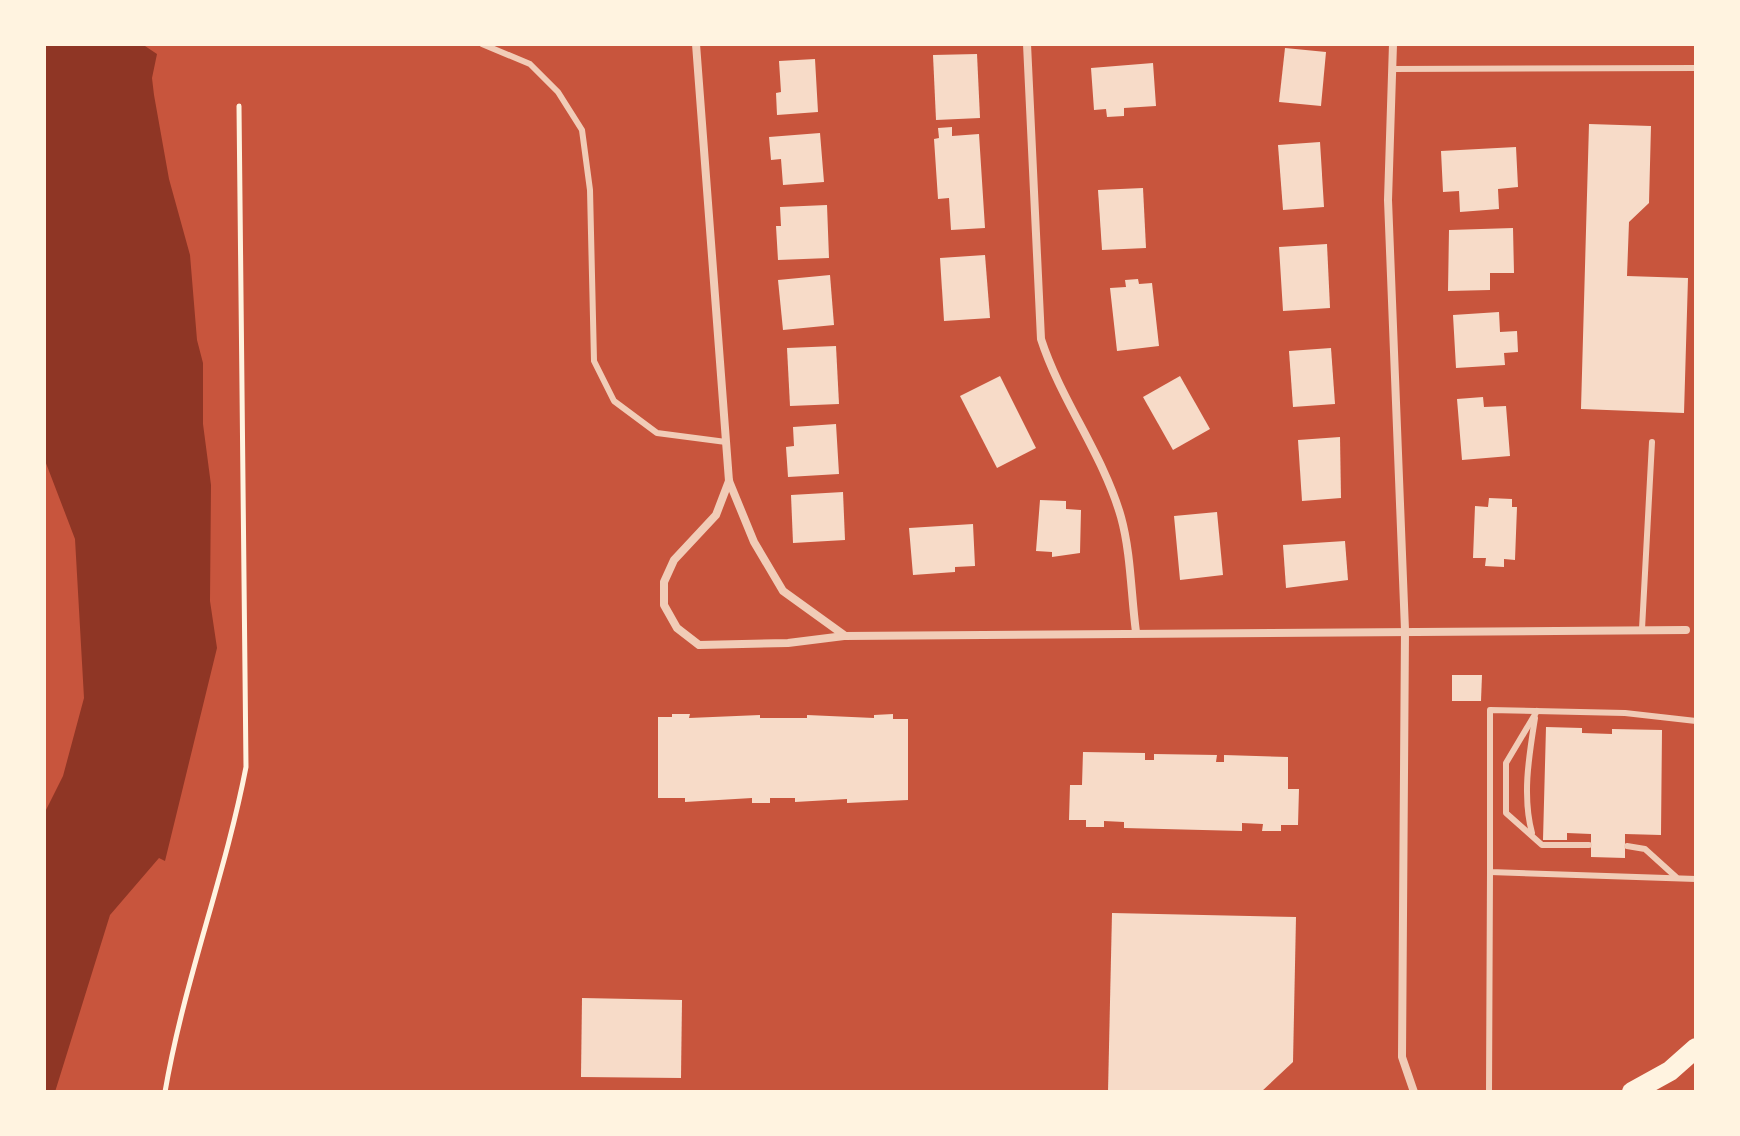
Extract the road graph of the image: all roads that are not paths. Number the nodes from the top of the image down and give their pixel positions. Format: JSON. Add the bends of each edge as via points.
{"nodes":[{"id":1,"x":482,"y":44,"type":"edge"},
{"id":2,"x":696,"y":44,"type":"edge"},
{"id":3,"x":1027,"y":44,"type":"edge"},
{"id":4,"x":1393,"y":44,"type":"edge"},
{"id":5,"x":1696,"y":68,"type":"edge"},
{"id":6,"x":1392,"y":69,"type":"junction"},
{"id":7,"x":726,"y":442,"type":"junction"},
{"id":8,"x":1652,"y":442,"type":"dead end"},
{"id":9,"x":729,"y":481,"type":"junction"},
{"id":10,"x":1642,"y":629,"type":"junction"},
{"id":11,"x":1405,"y":630,"type":"junction"},
{"id":12,"x":1686,"y":630,"type":"dead end"},
{"id":13,"x":1136,"y":632,"type":"junction"},
{"id":14,"x":844,"y":636,"type":"junction"},
{"id":15,"x":1537,"y":711,"type":"junction"},
{"id":16,"x":1696,"y":721,"type":"edge"},
{"id":17,"x":1532,"y":833,"type":"junction"},
{"id":18,"x":1589,"y":845,"type":"dead end"},
{"id":19,"x":1627,"y":846,"type":"dead end"},
{"id":20,"x":1490,"y":872,"type":"junction"},
{"id":21,"x":1676,"y":877,"type":"junction"},
{"id":22,"x":1696,"y":879,"type":"edge"},
{"id":23,"x":1696,"y":1048,"type":"edge"},
{"id":24,"x":1414,"y":1092,"type":"edge"},
{"id":25,"x":1489,"y":1092,"type":"edge"},
{"id":26,"x":1632,"y":1092,"type":"edge"}],
"edges":[{"from":1,"to":7,"type":"lane","via":[[530,64],[558,92],[582,130],[590,190],[594,361],[614,401],[657,433]]},
{"from":2,"to":7,"type":"street"},
{"from":3,"to":13,"type":"street","via":[[1041,339],[1054,378],[1121,518]]},
{"from":4,"to":6,"type":"street"},
{"from":5,"to":6,"type":"lane"},
{"from":6,"to":11,"type":"street","via":[[1388,200]]},
{"from":7,"to":9,"type":"street"},
{"from":8,"to":10,"type":"lane"},
{"from":9,"to":14,"type":"street","via":[[754,542],[783,591]]},
{"from":9,"to":14,"type":"street","via":[[716,515],[674,560],[664,582],[664,605],[677,628],[699,645]]},
{"from":10,"to":11,"type":"street"},
{"from":10,"to":12,"type":"street"},
{"from":11,"to":13,"type":"street"},
{"from":11,"to":24,"type":"street","via":[[1402,1057]]},
{"from":13,"to":14,"type":"street"},
{"from":15,"to":16,"type":"lane"},
{"from":15,"to":17,"type":"lane","via":[[1528,764]]},
{"from":15,"to":17,"type":"lane","via":[[1506,763],[1506,813]]},
{"from":15,"to":20,"type":"lane","via":[[1490,710]]},
{"from":17,"to":18,"type":"lane","via":[[1542,845]]},
{"from":19,"to":21,"type":"lane","via":[[1645,849]]},
{"from":20,"to":21,"type":"lane"},
{"from":20,"to":25,"type":"lane"},
{"from":21,"to":22,"type":"lane"},
{"from":23,"to":26,"type":"main road","via":[[1670,1071]]}]}
